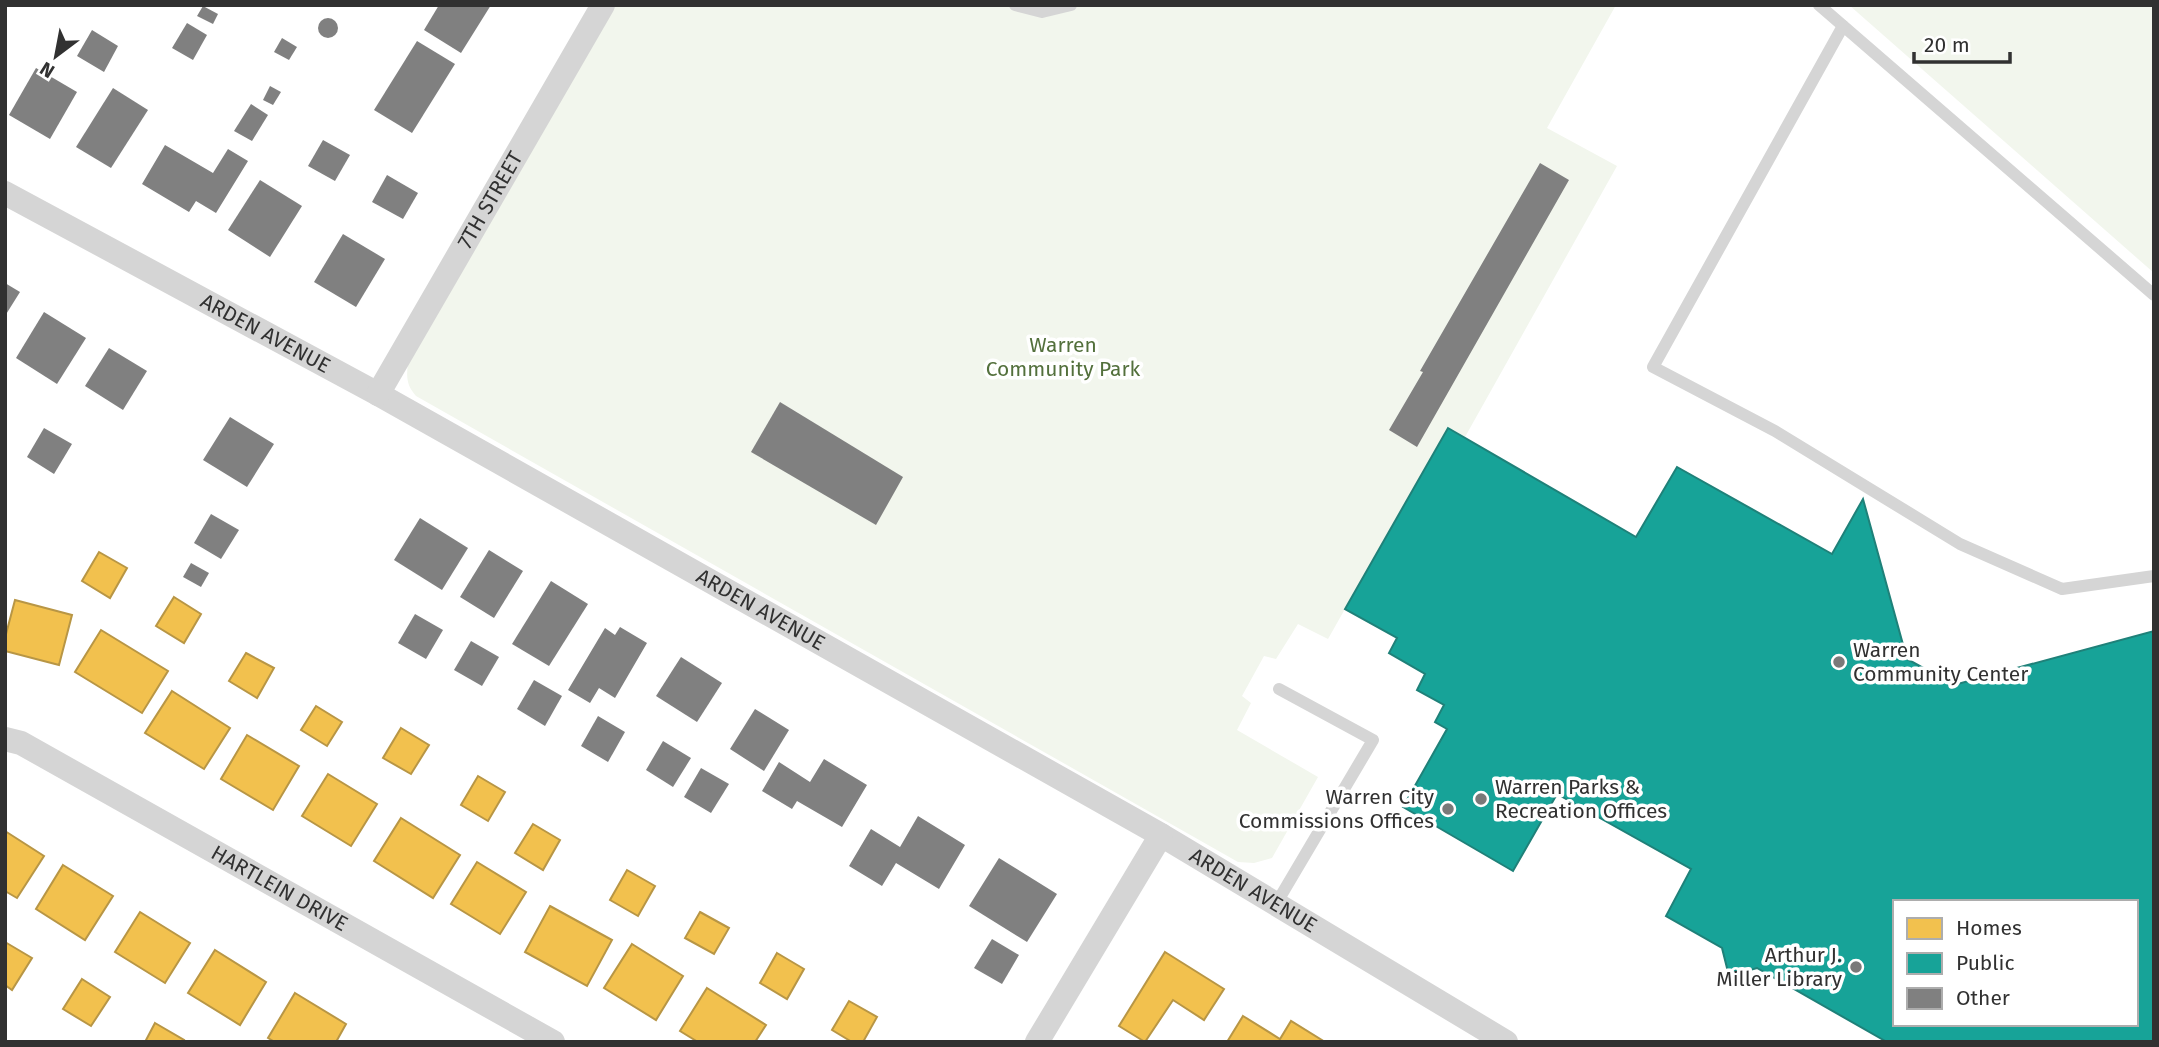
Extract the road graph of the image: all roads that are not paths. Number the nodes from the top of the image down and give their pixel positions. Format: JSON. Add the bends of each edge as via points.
{"nodes":[{"id":1,"x":603,"y":5,"type":"edge"},
{"id":2,"x":1015,"y":5,"type":"edge"},
{"id":3,"x":1071,"y":5,"type":"edge"},
{"id":4,"x":1819,"y":5,"type":"edge"},
{"id":5,"x":1843,"y":26,"type":"junction"},
{"id":6,"x":5,"y":193,"type":"edge"},
{"id":7,"x":2154,"y":295,"type":"edge"},
{"id":8,"x":378,"y":394,"type":"junction"},
{"id":9,"x":2154,"y":576,"type":"edge"},
{"id":10,"x":1279,"y":690,"type":"dead end"},
{"id":11,"x":5,"y":738,"type":"edge"},
{"id":12,"x":1161,"y":835,"type":"junction"},
{"id":13,"x":1276,"y":904,"type":"junction"},
{"id":14,"x":553,"y":1042,"type":"edge"},
{"id":15,"x":1037,"y":1042,"type":"edge"},
{"id":16,"x":1506,"y":1042,"type":"edge"}],
"edges":[{"from":1,"to":8,"type":"street","name":"7TH STREET"},
{"from":2,"to":3,"type":"lane","via":[[1042,12]]},
{"from":4,"to":5,"type":"lane"},
{"from":5,"to":7,"type":"lane"},
{"from":5,"to":9,"type":"lane","via":[[1653,367],[1775,431],[1960,544],[2062,589]]},
{"from":6,"to":8,"type":"street","name":"ARDEN AVENUE"},
{"from":8,"to":12,"type":"street","name":"ARDEN AVENUE"},
{"from":10,"to":13,"type":"lane","via":[[1373,740]]},
{"from":11,"to":14,"type":"street","name":"HARTLEIN DRIVE"},
{"from":12,"to":13,"type":"street","name":"ARDEN AVENUE"},
{"from":12,"to":15,"type":"street"},
{"from":13,"to":16,"type":"street","name":"ARDEN AVENUE"}]}
